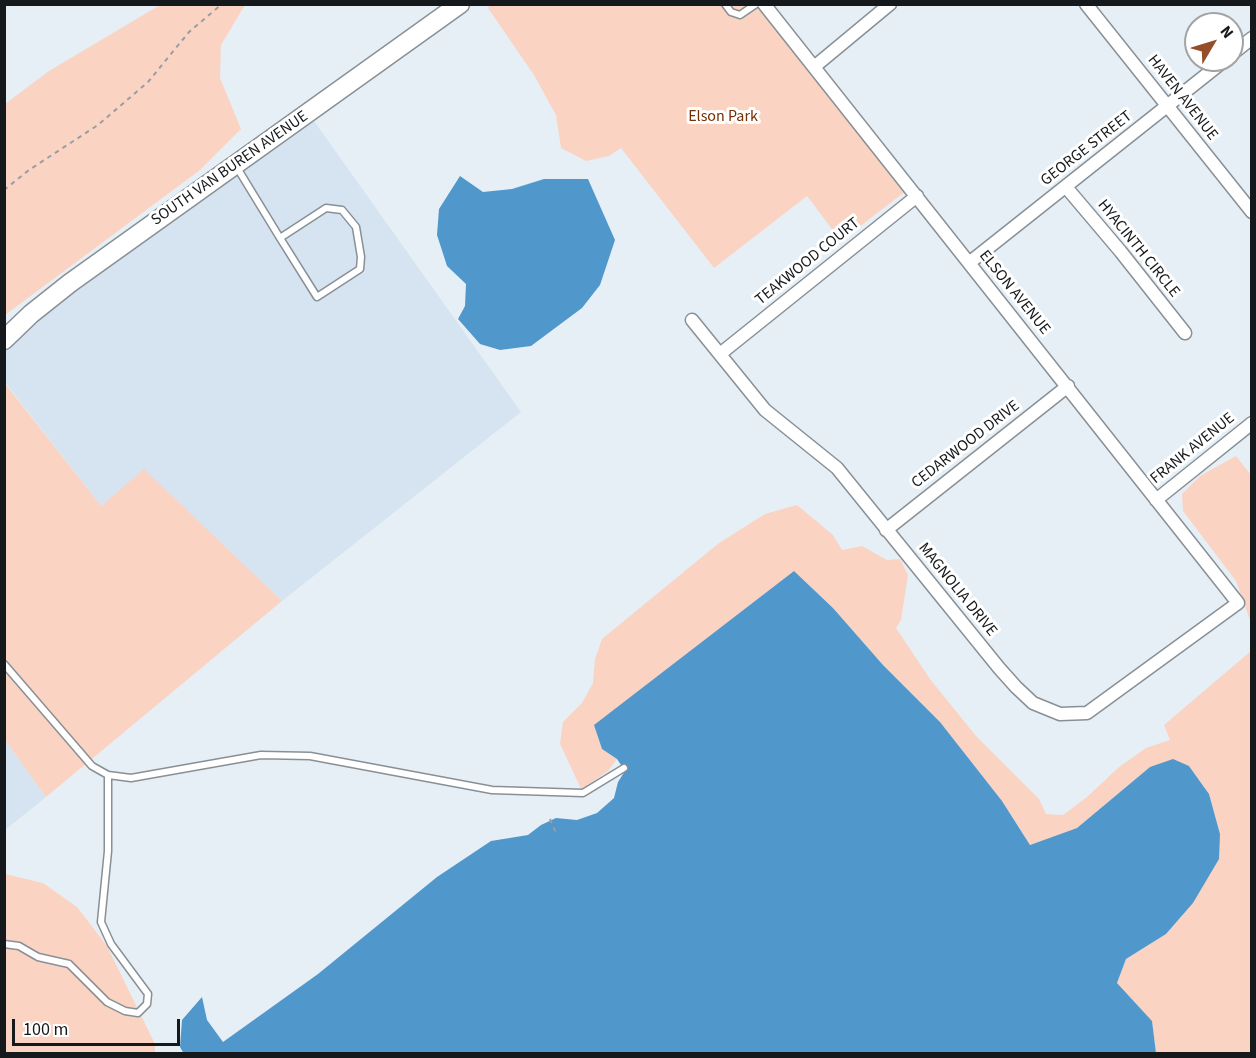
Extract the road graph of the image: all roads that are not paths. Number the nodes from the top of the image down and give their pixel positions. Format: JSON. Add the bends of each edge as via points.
{"nodes":[{"id":1,"x":460,"y":4,"type":"edge"},
{"id":2,"x":725,"y":4,"type":"edge"},
{"id":3,"x":756,"y":4,"type":"edge"},
{"id":4,"x":764,"y":4,"type":"edge"},
{"id":5,"x":890,"y":4,"type":"edge"},
{"id":6,"x":1086,"y":4,"type":"edge"},
{"id":7,"x":814,"y":67,"type":"junction"},
{"id":8,"x":1210,"y":72,"type":"edge"},
{"id":9,"x":1167,"y":107,"type":"junction"},
{"id":10,"x":236,"y":166,"type":"junction"},
{"id":11,"x":1066,"y":187,"type":"junction"},
{"id":12,"x":917,"y":196,"type":"junction"},
{"id":13,"x":1251,"y":213,"type":"edge"},
{"id":14,"x":280,"y":238,"type":"junction"},
{"id":15,"x":969,"y":263,"type":"junction"},
{"id":16,"x":692,"y":320,"type":"dead end"},
{"id":17,"x":1185,"y":333,"type":"dead end"},
{"id":18,"x":4,"y":340,"type":"edge"},
{"id":19,"x":720,"y":354,"type":"junction"},
{"id":20,"x":1068,"y":386,"type":"junction"},
{"id":21,"x":1251,"y":423,"type":"edge"},
{"id":22,"x":1156,"y":500,"type":"junction"},
{"id":23,"x":886,"y":530,"type":"junction"},
{"id":24,"x":1238,"y":603,"type":"joint"},
{"id":25,"x":4,"y":664,"type":"edge"},
{"id":26,"x":624,"y":768,"type":"dead end"},
{"id":27,"x":108,"y":775,"type":"junction"},
{"id":28,"x":4,"y":944,"type":"edge"}],
"edges":[{"from":1,"to":10,"type":"street","name":"SOUTH VAN BUREN AVENUE"},
{"from":2,"to":3,"type":"lane","via":[[740,15]]},
{"from":4,"to":7,"type":"street","name":"ELSON AVENUE"},
{"from":5,"to":7,"type":"street"},
{"from":6,"to":9,"type":"street","name":"HAVEN AVENUE"},
{"from":7,"to":12,"type":"street","name":"ELSON AVENUE"},
{"from":8,"to":9,"type":"street","name":"GEORGE STREET"},
{"from":9,"to":11,"type":"street","name":"GEORGE STREET"},
{"from":9,"to":13,"type":"street","name":"HAVEN AVENUE"},
{"from":10,"to":14,"type":"lane"},
{"from":10,"to":18,"type":"street","name":"SOUTH VAN BUREN AVENUE","via":[[62,289]]},
{"from":11,"to":15,"type":"street","name":"GEORGE STREET"},
{"from":11,"to":17,"type":"street","name":"HYACINTH CIRCLE"},
{"from":12,"to":15,"type":"street","name":"ELSON AVENUE"},
{"from":12,"to":19,"type":"street","name":"TEAKWOOD COURT"},
{"from":14,"to":14,"type":"lane","via":[[317,297],[360,269],[356,227],[342,210],[326,208]]},
{"from":15,"to":20,"type":"street","name":"ELSON AVENUE"},
{"from":16,"to":19,"type":"street","name":"MAGNOLIA DRIVE"},
{"from":19,"to":23,"type":"street","name":"MAGNOLIA DRIVE","via":[[765,410],[837,468]]},
{"from":20,"to":22,"type":"street","name":"ELSON AVENUE"},
{"from":20,"to":23,"type":"street","name":"CEDARWOOD DRIVE"},
{"from":21,"to":22,"type":"street","name":"FRANK AVENUE"},
{"from":22,"to":24,"type":"street","name":"ELSON AVENUE"},
{"from":23,"to":24,"type":"street","name":"MAGNOLIA DRIVE","via":[[1016,687],[1033,703],[1060,714],[1087,713]]},
{"from":25,"to":27,"type":"lane","via":[[92,766]]},
{"from":26,"to":27,"type":"lane","via":[[583,793],[492,790],[310,756],[261,755],[131,778]]},
{"from":27,"to":28,"type":"lane","via":[[108,851],[102,922],[111,944],[148,994],[147,1004],[138,1013],[125,1011],[107,1002],[69,964]]}]}
